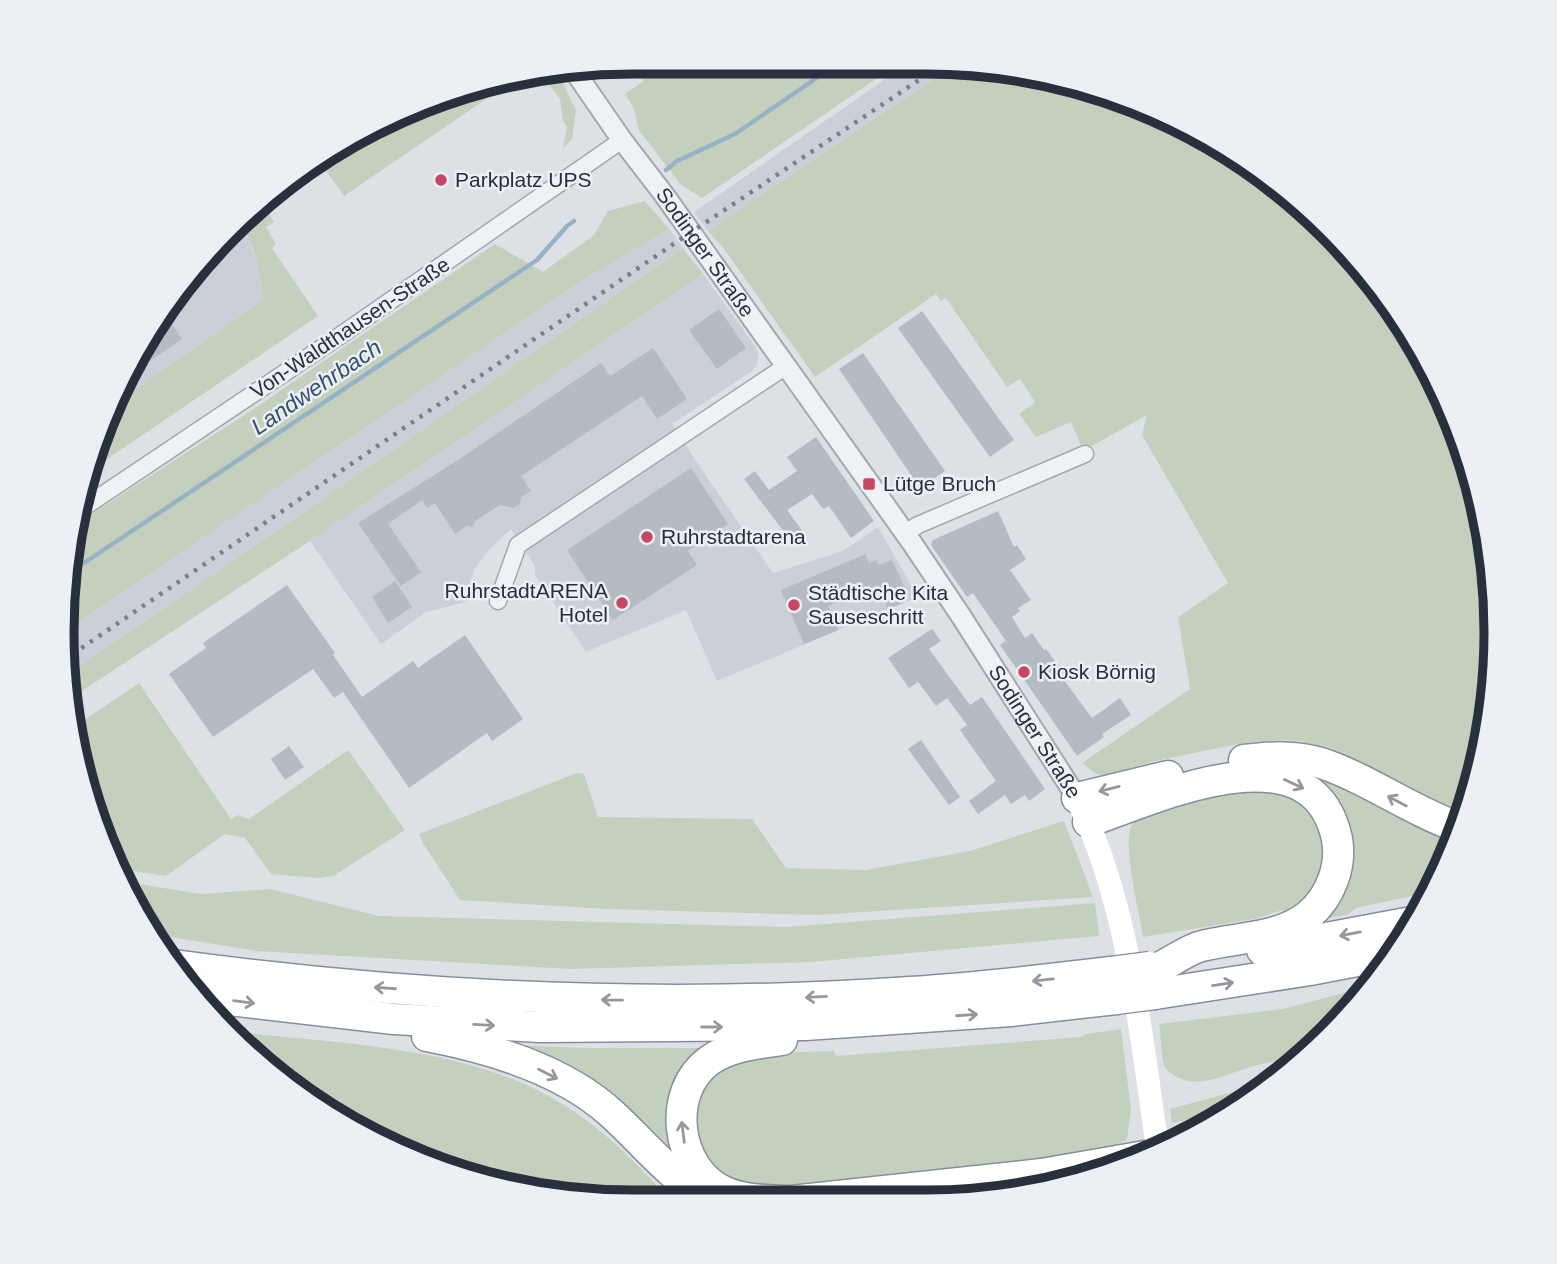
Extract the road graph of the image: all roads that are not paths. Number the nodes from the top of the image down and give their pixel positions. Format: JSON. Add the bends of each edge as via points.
{"nodes":[{"id":1,"x":578,"y":76,"type":"edge"},
{"id":2,"x":622,"y":140,"type":"junction"},
{"id":3,"x":786,"y":366,"type":"junction"},
{"id":4,"x":1085,"y":454,"type":"dead end"},
{"id":5,"x":89,"y":504,"type":"edge"},
{"id":6,"x":904,"y":534,"type":"junction"},
{"id":7,"x":498,"y":601,"type":"dead end"},
{"id":8,"x":1082,"y":810,"type":"junction"},
{"id":9,"x":1449,"y":824,"type":"edge"},
{"id":10,"x":1401,"y":924,"type":"edge"},
{"id":11,"x":1379,"y":957,"type":"edge"},
{"id":12,"x":185,"y":966,"type":"edge"},
{"id":13,"x":1157,"y":975,"type":"junction"},
{"id":14,"x":1113,"y":986,"type":"junction"},
{"id":15,"x":210,"y":998,"type":"edge"},
{"id":16,"x":295,"y":1008,"type":"junction"},
{"id":17,"x":898,"y":1020,"type":"junction"},
{"id":18,"x":1156,"y":1140,"type":"edge"},
{"id":19,"x":1088,"y":1166,"type":"edge"},
{"id":20,"x":694,"y":1190,"type":"edge"},
{"id":21,"x":722,"y":1190,"type":"edge"},
{"id":22,"x":893,"y":1190,"type":"edge"}],
"edges":[{"from":1,"to":2,"type":"street","name":"Sodinger Straße"},
{"from":2,"to":3,"type":"street","name":"Sodinger Straße"},
{"from":2,"to":5,"type":"street","name":"Von-Waldthausen-Straße"},
{"from":3,"to":6,"type":"street","name":"Sodinger Straße"},
{"from":3,"to":7,"type":"street","via":[[518,545]]},
{"from":4,"to":6,"type":"street"},
{"from":6,"to":8,"type":"street","name":"Sodinger Straße","via":[[961,615]]},
{"from":9,"to":8,"type":"highway","one_way":true,"via":[[1344,773],[1294,758],[1236,761]]},
{"from":8,"to":13,"type":"highway","one_way":true,"via":[[1258,775],[1296,783],[1323,806],[1334,825],[1338,846],[1332,887],[1307,916],[1285,929],[1199,946]]},
{"from":8,"to":18,"type":"main road","name":"Sodinger Straße","via":[[1111,888],[1123,938]]},
{"from":10,"to":13,"type":"highway","one_way":true},
{"from":13,"to":11,"type":"highway","one_way":true,"via":[[1243,981]]},
{"from":14,"to":12,"type":"highway","one_way":true,"via":[[620,1000],[460,994]]},
{"from":13,"to":14,"type":"highway","bridge":true},
{"from":17,"to":14,"type":"highway","one_way":true,"via":[[1011,1011]]},
{"from":15,"to":16,"type":"highway","one_way":true},
{"from":16,"to":17,"type":"highway","one_way":true,"via":[[540,1027],[723,1027]]},
{"from":16,"to":20,"type":"highway","one_way":true,"via":[[329,1025],[449,1040],[532,1066],[609,1112]]},
{"from":21,"to":17,"type":"highway","one_way":true,"via":[[691,1159],[681,1118],[685,1096],[710,1060],[762,1043],[854,1036]]},
{"from":19,"to":22,"type":"highway","one_way":true}]}
